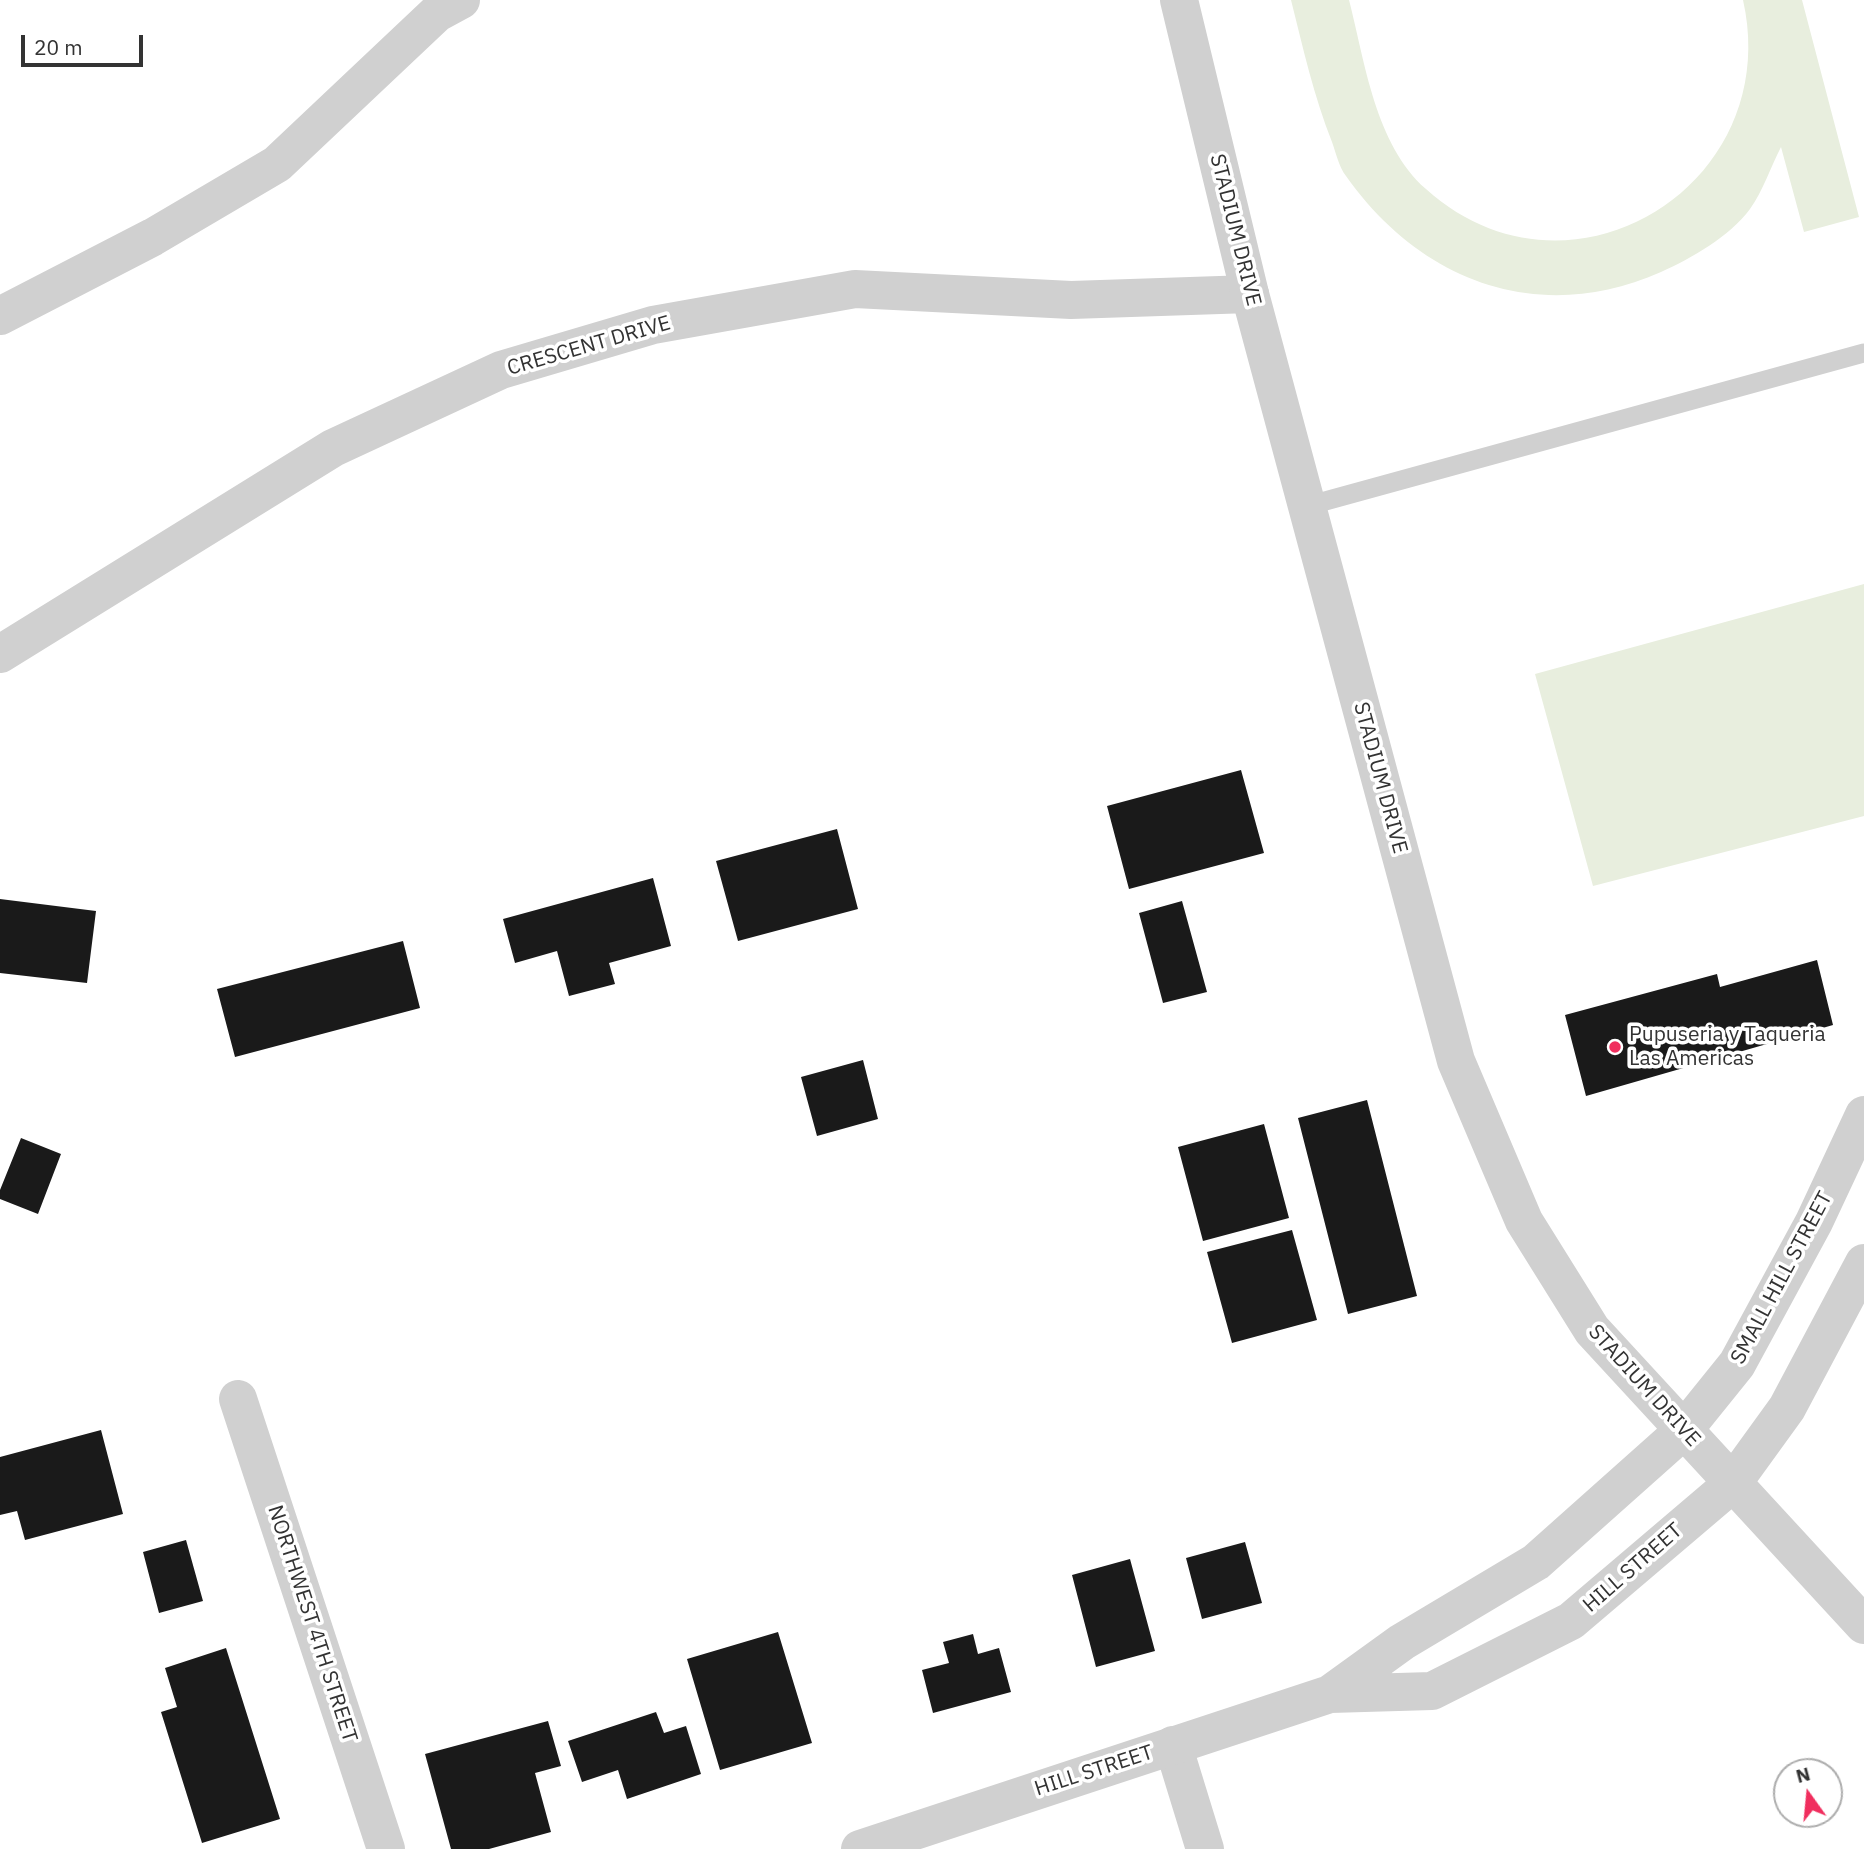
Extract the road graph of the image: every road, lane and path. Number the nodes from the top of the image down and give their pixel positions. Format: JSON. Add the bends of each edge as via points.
{"nodes":[{"id":1,"x":461,"y":0,"type":"edge"},
{"id":2,"x":1179,"y":0,"type":"edge"},
{"id":3,"x":1250,"y":293,"type":"junction"},
{"id":4,"x":0,"y":316,"type":"edge"},
{"id":5,"x":1864,"y":354,"type":"edge"},
{"id":6,"x":1307,"y":506,"type":"junction"},
{"id":7,"x":0,"y":654,"type":"edge"},
{"id":8,"x":1864,"y":1115,"type":"edge"},
{"id":9,"x":1864,"y":1263,"type":"edge"},
{"id":10,"x":239,"y":1399,"type":"dead end"},
{"id":11,"x":1683,"y":1431,"type":"junction"},
{"id":12,"x":1732,"y":1484,"type":"junction"},
{"id":13,"x":1864,"y":1625,"type":"edge"},
{"id":14,"x":1329,"y":1694,"type":"junction"},
{"id":15,"x":1173,"y":1745,"type":"junction"},
{"id":16,"x":386,"y":1849,"type":"edge"},
{"id":17,"x":860,"y":1849,"type":"edge"},
{"id":18,"x":1205,"y":1849,"type":"edge"}],
"edges":[{"from":1,"to":4,"type":"street","via":[[437,13],[276,164],[153,237]]},
{"from":2,"to":3,"type":"street","name":"STADIUM DRIVE"},
{"from":3,"to":6,"type":"street","name":"STADIUM DRIVE"},
{"from":3,"to":7,"type":"street","name":"CRESCENT DRIVE","via":[[1071,300],[855,289],[653,325],[501,370],[334,447]]},
{"from":5,"to":6,"type":"lane"},
{"from":6,"to":11,"type":"street","name":"STADIUM DRIVE","via":[[1456,1061],[1524,1221],[1591,1331]]},
{"from":8,"to":11,"type":"street","name":"SMALL HILL STREET","via":[[1814,1222],[1737,1364]]},
{"from":9,"to":12,"type":"street","via":[[1787,1408]]},
{"from":10,"to":16,"type":"street","name":"NORTHWEST 4TH STREET"},
{"from":11,"to":12,"type":"street","name":"STADIUM DRIVE"},
{"from":11,"to":14,"type":"street","name":"HILL STREET","via":[[1536,1562],[1402,1642]]},
{"from":12,"to":13,"type":"street","name":"STADIUM DRIVE"},
{"from":12,"to":14,"type":"street","name":"HILL STREET","via":[[1571,1621],[1432,1691]]},
{"from":14,"to":15,"type":"street","name":"HILL STREET"},
{"from":15,"to":17,"type":"street","name":"HILL STREET"},
{"from":15,"to":18,"type":"street"}]}
